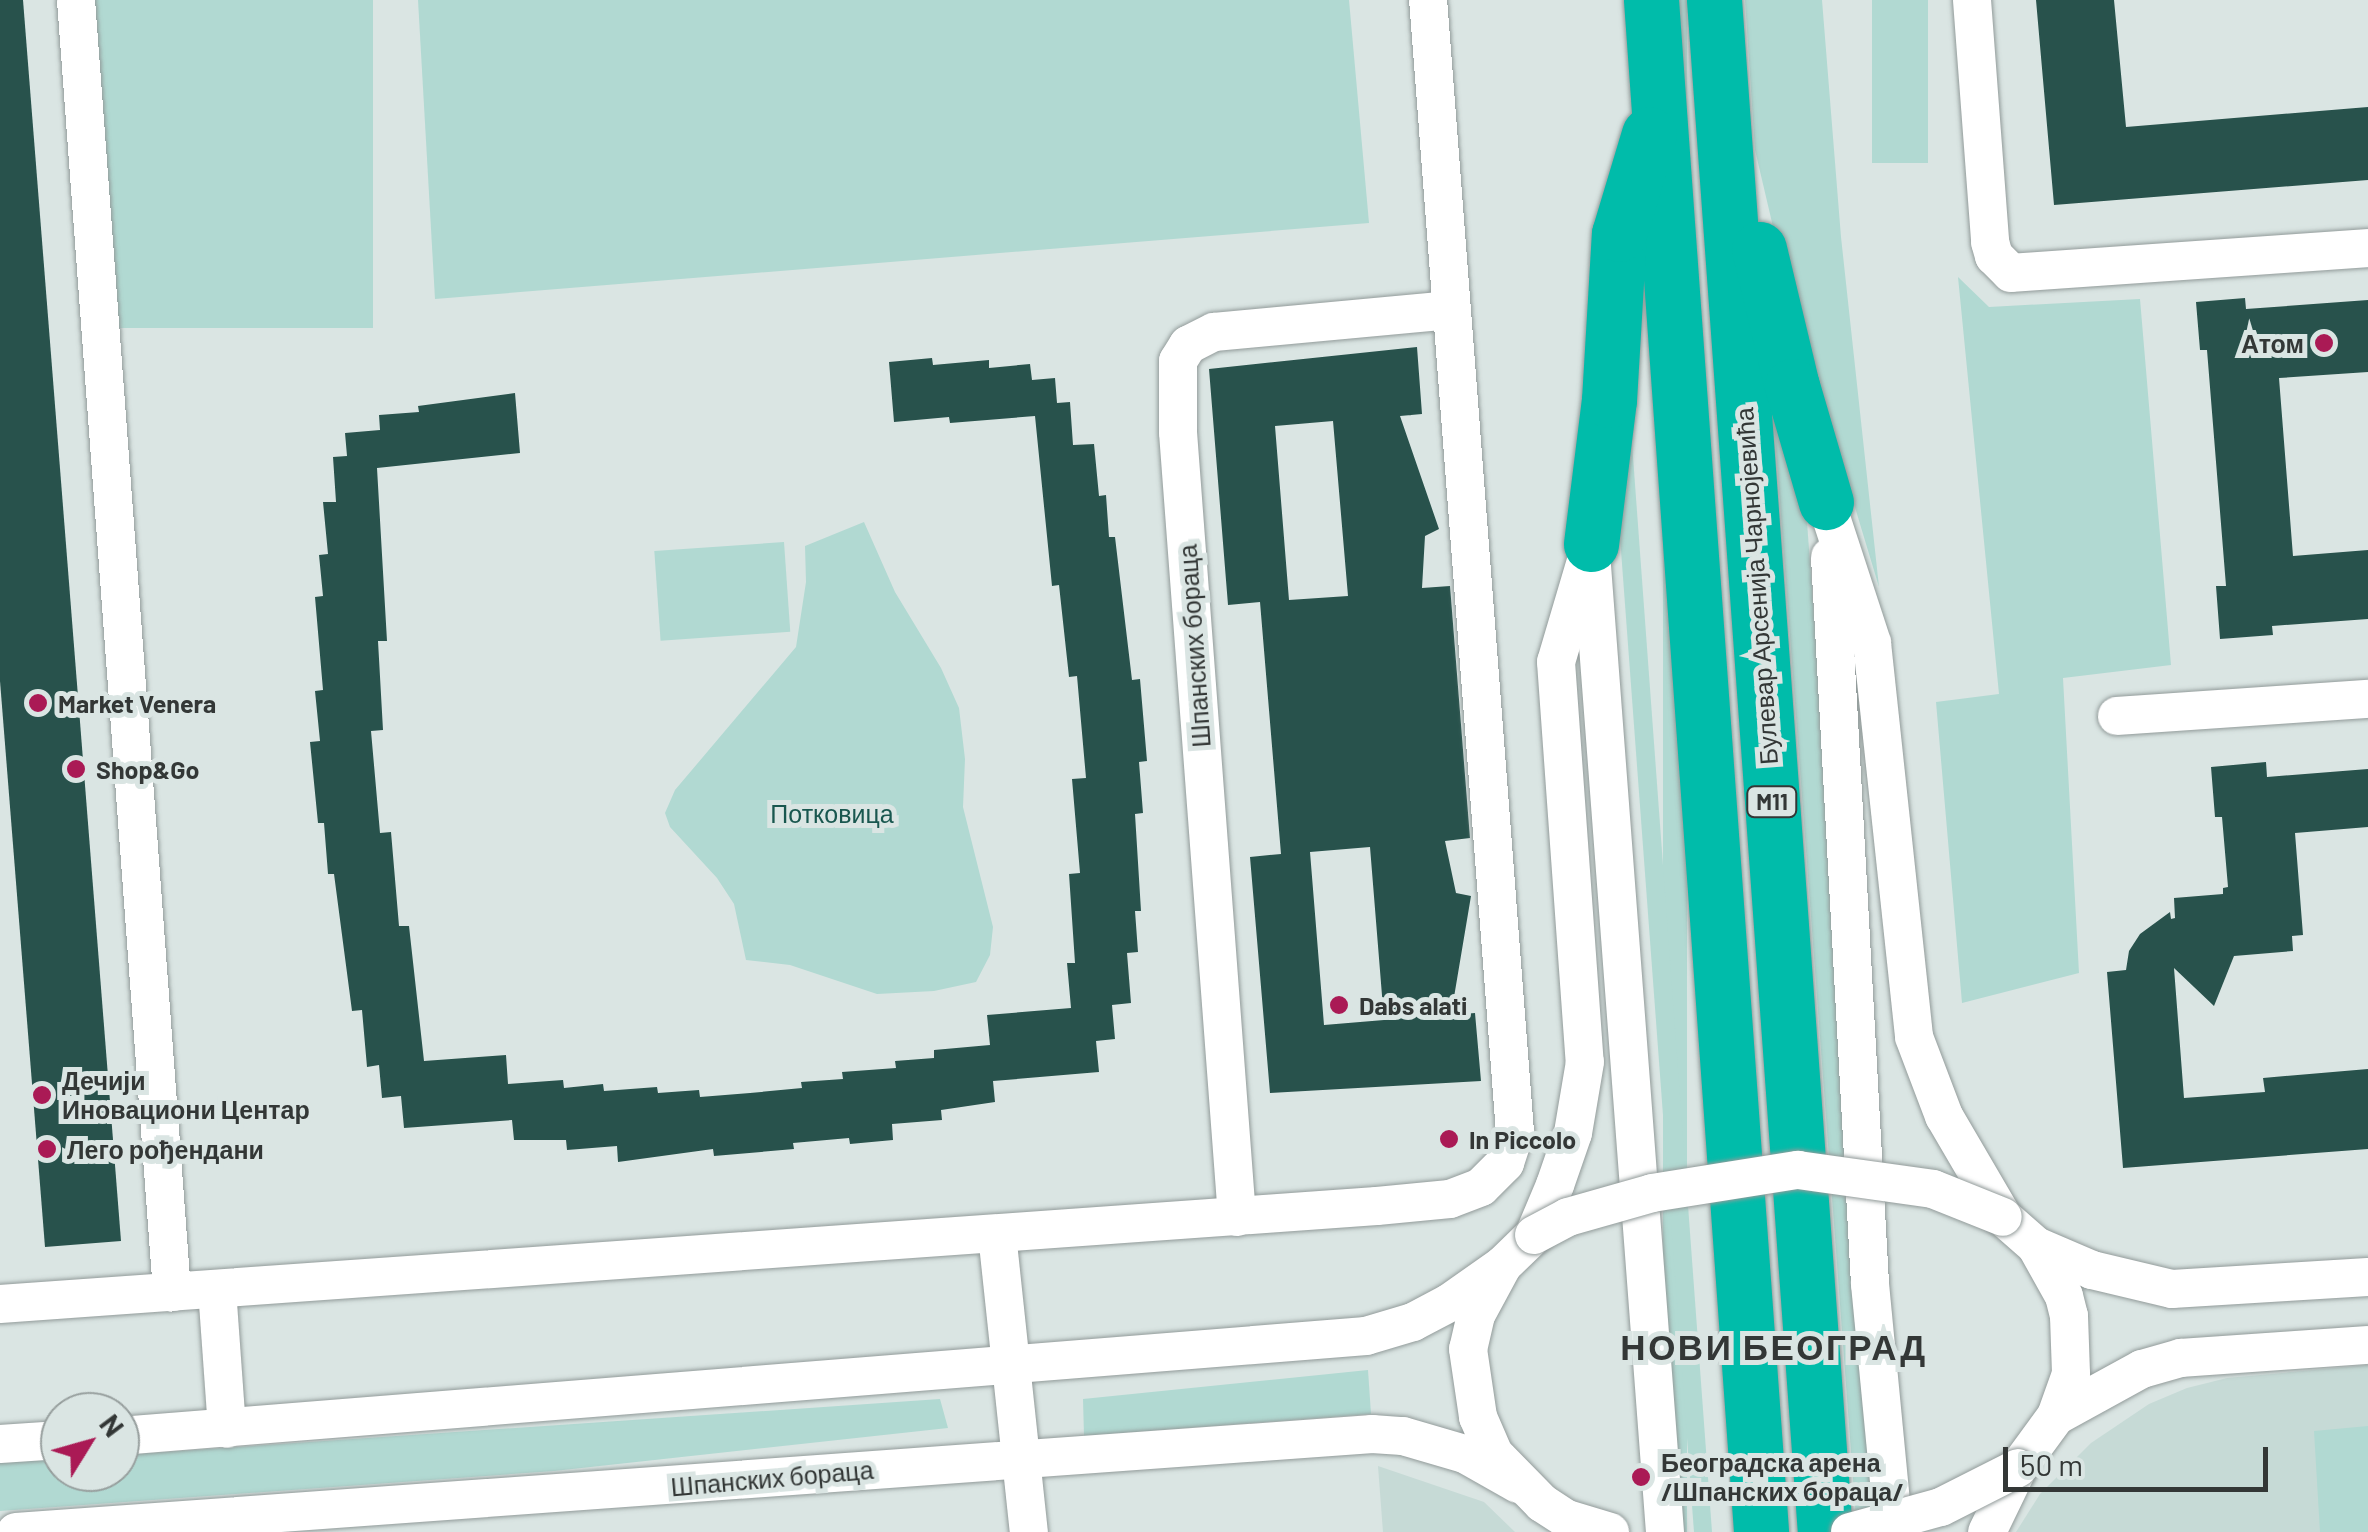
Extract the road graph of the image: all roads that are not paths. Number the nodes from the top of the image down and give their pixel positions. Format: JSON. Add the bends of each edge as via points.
{"nodes":[{"id":1,"x":76,"y":0,"type":"edge"},
{"id":2,"x":1428,"y":0,"type":"edge"},
{"id":3,"x":1651,"y":0,"type":"edge"},
{"id":4,"x":1714,"y":0,"type":"edge"},
{"id":5,"x":1972,"y":0,"type":"edge"},
{"id":6,"x":1720,"y":73,"type":"junction"},
{"id":7,"x":1658,"y":102,"type":"junction"},
{"id":8,"x":2368,"y":248,"type":"edge"},
{"id":9,"x":1452,"y":310,"type":"junction"},
{"id":10,"x":1826,"y":502,"type":"junction"},
{"id":11,"x":1590,"y":544,"type":"junction"},
{"id":12,"x":2368,"y":699,"type":"edge"},
{"id":13,"x":2117,"y":716,"type":"dead end"},
{"id":14,"x":1237,"y":1216,"type":"junction"},
{"id":15,"x":2002,"y":1217,"type":"junction"},
{"id":16,"x":997,"y":1234,"type":"junction"},
{"id":17,"x":1534,"y":1235,"type":"junction"},
{"id":18,"x":2036,"y":1246,"type":"junction"},
{"id":19,"x":1503,"y":1265,"type":"junction"},
{"id":20,"x":2368,"y":1277,"type":"edge"},
{"id":21,"x":217,"y":1290,"type":"junction"},
{"id":22,"x":172,"y":1292,"type":"junction"},
{"id":23,"x":0,"y":1304,"type":"edge"},
{"id":24,"x":2368,"y":1345,"type":"edge"},
{"id":25,"x":1010,"y":1366,"type":"junction"},
{"id":26,"x":2056,"y":1416,"type":"junction"},
{"id":27,"x":227,"y":1429,"type":"junction"},
{"id":28,"x":140,"y":1435,"type":"edge"},
{"id":29,"x":40,"y":1441,"type":"edge"},
{"id":30,"x":0,"y":1444,"type":"edge"},
{"id":31,"x":1021,"y":1458,"type":"junction"},
{"id":32,"x":2018,"y":1468,"type":"junction"},
{"id":33,"x":1518,"y":1484,"type":"junction"},
{"id":34,"x":240,"y":1526,"type":"edge"},
{"id":35,"x":1570,"y":1526,"type":"edge"},
{"id":36,"x":16,"y":1532,"type":"edge"},
{"id":37,"x":1028,"y":1532,"type":"edge"},
{"id":38,"x":1610,"y":1532,"type":"edge"},
{"id":39,"x":1665,"y":1532,"type":"edge"},
{"id":40,"x":1761,"y":1532,"type":"edge"},
{"id":41,"x":1825,"y":1532,"type":"edge"},
{"id":42,"x":1850,"y":1532,"type":"edge"},
{"id":43,"x":1894,"y":1532,"type":"edge"},
{"id":44,"x":1988,"y":1532,"type":"edge"}],
"edges":[{"from":1,"to":22,"type":"street"},
{"from":2,"to":9,"type":"street"},
{"from":3,"to":7,"type":"highway","number":"M11"},
{"from":4,"to":6,"type":"highway","name":"Булевар Арсенија Чарнојевића","number":"M11"},
{"from":5,"to":8,"type":"street","via":[[1990,242],[2012,273]]},
{"from":6,"to":10,"type":"highway","via":[[1779,335]]},
{"from":6,"to":41,"type":"highway","name":"Булевар Арсенија Чарнојевића","number":"M11"},
{"from":7,"to":11,"type":"highway","via":[[1619,234],[1610,400]]},
{"from":7,"to":40,"type":"highway","number":"M11"},
{"from":9,"to":14,"type":"street","via":[[1515,1132],[1504,1163],[1482,1187],[1450,1200]]},
{"from":9,"to":14,"type":"street","name":"Шпанских бораца","via":[[1214,332],[1188,345],[1178,362]]},
{"from":10,"to":15,"type":"street","via":[[1872,643],[1914,1037],[1944,1116]]},
{"from":10,"to":43,"type":"street","via":[[1870,1284]]},
{"from":11,"to":17,"type":"street","via":[[1556,662],[1585,1062],[1572,1134]]},
{"from":11,"to":39,"type":"street"},
{"from":12,"to":13,"type":"street"},
{"from":14,"to":16,"type":"street"},
{"from":15,"to":17,"type":"street","bridge":true,"via":[[1934,1190],[1798,1170],[1652,1192],[1568,1217]]},
{"from":15,"to":18,"type":"street"},
{"from":16,"to":21,"type":"street"},
{"from":16,"to":25,"type":"street"},
{"from":17,"to":19,"type":"street"},
{"from":18,"to":20,"type":"street","via":[[2092,1270],[2172,1289]]},
{"from":18,"to":26,"type":"street","via":[[2068,1316],[2071,1374]]},
{"from":19,"to":25,"type":"street","via":[[1437,1310],[1366,1336]]},
{"from":19,"to":33,"type":"street","via":[[1476,1315],[1470,1382],[1494,1454]]},
{"from":21,"to":22,"type":"street"},
{"from":21,"to":27,"type":"street"},
{"from":22,"to":23,"type":"street"},
{"from":24,"to":26,"type":"street","via":[[2181,1358],[2142,1370]]},
{"from":25,"to":27,"type":"street"},
{"from":25,"to":31,"type":"street"},
{"from":26,"to":32,"type":"street"},
{"from":27,"to":28,"type":"street"},
{"from":29,"to":30,"type":"street"},
{"from":31,"to":33,"type":"street","name":"Шпанских бораца","via":[[1372,1434],[1465,1454]]},
{"from":31,"to":34,"type":"street","name":"Шпанских бораца"},
{"from":31,"to":37,"type":"street"},
{"from":32,"to":42,"type":"street","bridge":true,"via":[[1941,1507]]},
{"from":32,"to":44,"type":"street"},
{"from":33,"to":35,"type":"street"},
{"from":34,"to":36,"type":"street","name":"Шпанских бораца"},
{"from":35,"to":38,"type":"street"}]}
